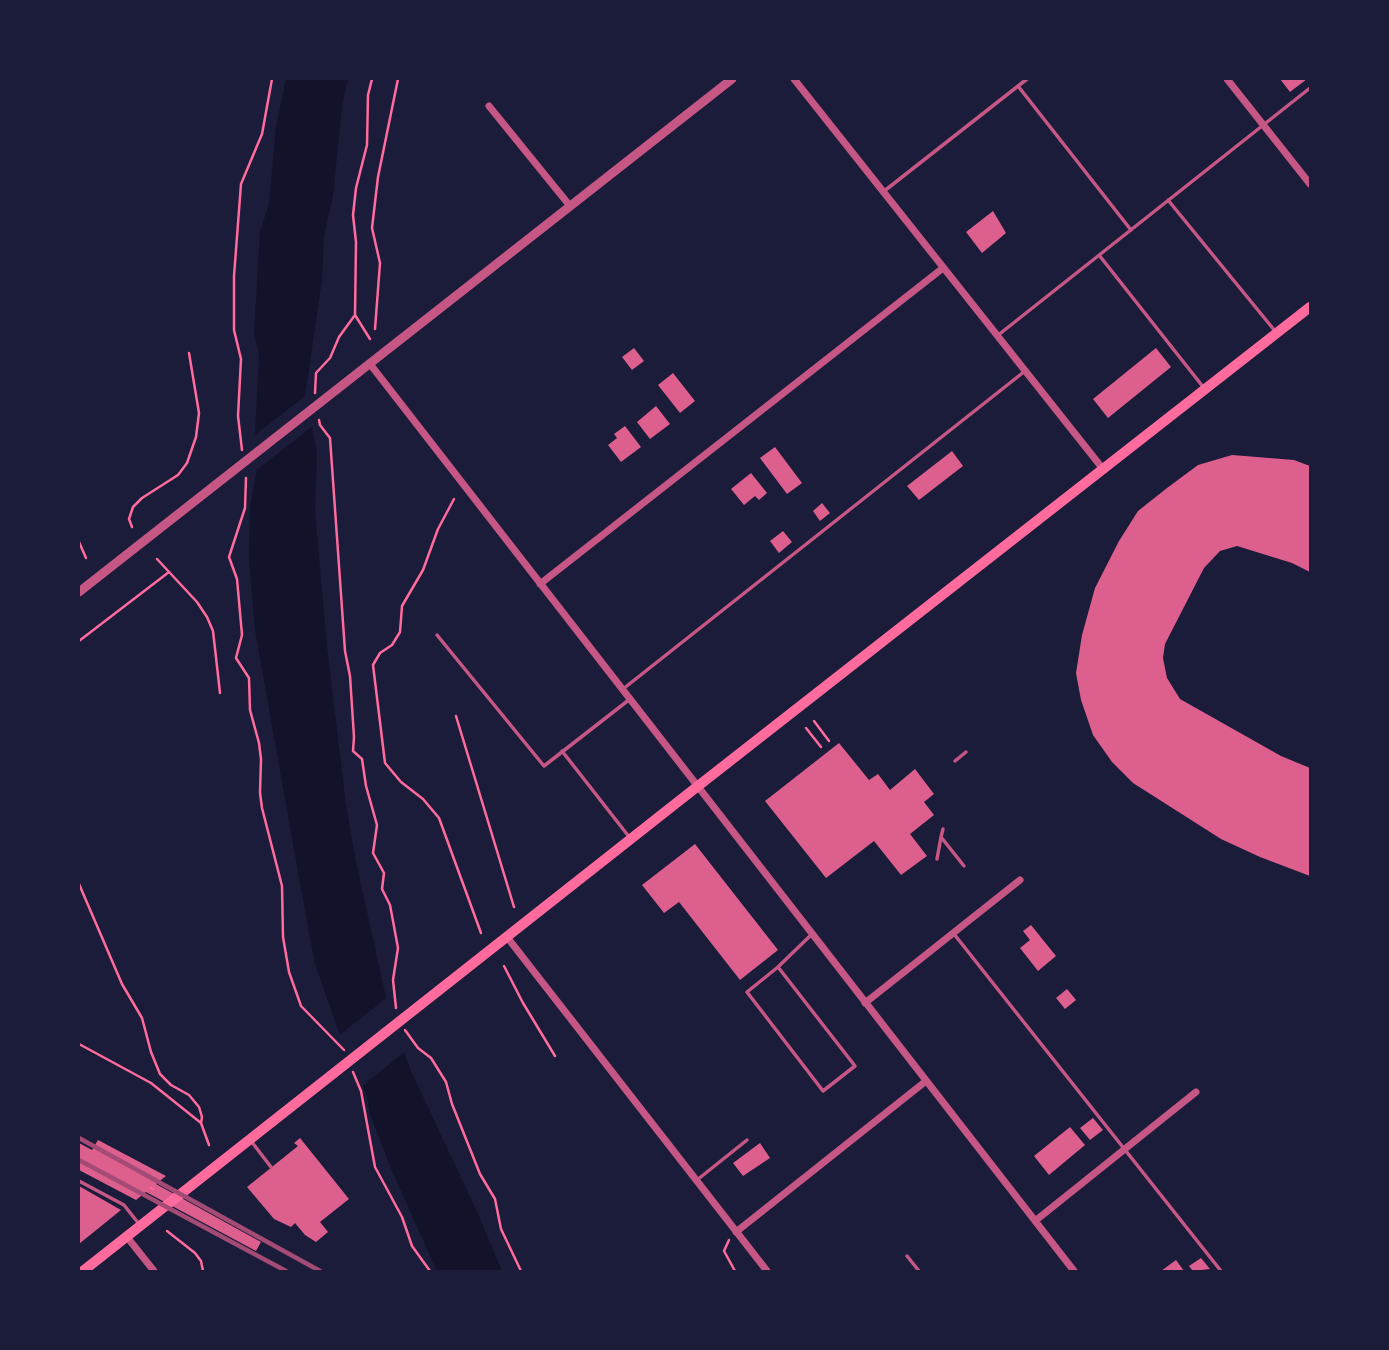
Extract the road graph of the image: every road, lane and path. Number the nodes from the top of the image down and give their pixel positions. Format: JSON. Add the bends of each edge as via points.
{"nodes":[{"id":1,"x":272,"y":79,"type":"edge"},
{"id":2,"x":372,"y":79,"type":"edge"},
{"id":3,"x":398,"y":79,"type":"edge"},
{"id":4,"x":732,"y":79,"type":"edge"},
{"id":5,"x":794,"y":79,"type":"edge"},
{"id":6,"x":1027,"y":79,"type":"edge"},
{"id":7,"x":1227,"y":79,"type":"edge"},
{"id":8,"x":1017,"y":86,"type":"junction"},
{"id":9,"x":1310,"y":88,"type":"edge"},
{"id":10,"x":489,"y":106,"type":"dead end"},
{"id":11,"x":1263,"y":125,"type":"junction"},
{"id":12,"x":1310,"y":184,"type":"edge"},
{"id":13,"x":883,"y":192,"type":"junction"},
{"id":14,"x":1168,"y":200,"type":"junction"},
{"id":15,"x":570,"y":206,"type":"junction"},
{"id":16,"x":1131,"y":230,"type":"junction"},
{"id":17,"x":1099,"y":255,"type":"junction"},
{"id":18,"x":943,"y":268,"type":"junction"},
{"id":19,"x":1310,"y":307,"type":"edge"},
{"id":20,"x":355,"y":315,"type":"junction"},
{"id":21,"x":375,"y":329,"type":"dead end"},
{"id":22,"x":1277,"y":333,"type":"junction"},
{"id":23,"x":997,"y":336,"type":"junction"},
{"id":24,"x":370,"y":340,"type":"dead end"},
{"id":25,"x":189,"y":353,"type":"dead end"},
{"id":26,"x":370,"y":364,"type":"junction"},
{"id":27,"x":1025,"y":371,"type":"junction"},
{"id":28,"x":1205,"y":389,"type":"junction"},
{"id":29,"x":316,"y":400,"type":"dead end"},
{"id":30,"x":318,"y":412,"type":"dead end"},
{"id":31,"x":243,"y":460,"type":"dead end"},
{"id":32,"x":1103,"y":469,"type":"junction"},
{"id":33,"x":245,"y":472,"type":"dead end"},
{"id":34,"x":454,"y":499,"type":"dead end"},
{"id":35,"x":132,"y":527,"type":"dead end"},
{"id":36,"x":79,"y":542,"type":"edge"},
{"id":37,"x":86,"y":558,"type":"dead end"},
{"id":38,"x":157,"y":559,"type":"dead end"},
{"id":39,"x":169,"y":572,"type":"junction"},
{"id":40,"x":540,"y":584,"type":"junction"},
{"id":41,"x":79,"y":592,"type":"edge"},
{"id":42,"x":438,"y":635,"type":"dead end"},
{"id":43,"x":79,"y":641,"type":"edge"},
{"id":44,"x":623,"y":690,"type":"junction"},
{"id":45,"x":220,"y":693,"type":"dead end"},
{"id":46,"x":630,"y":699,"type":"junction"},
{"id":47,"x":456,"y":716,"type":"dead end"},
{"id":48,"x":814,"y":722,"type":"dead end"},
{"id":49,"x":806,"y":728,"type":"dead end"},
{"id":50,"x":829,"y":741,"type":"dead end"},
{"id":51,"x":821,"y":747,"type":"dead end"},
{"id":52,"x":562,"y":751,"type":"junction"},
{"id":53,"x":966,"y":752,"type":"dead end"},
{"id":54,"x":955,"y":761,"type":"dead end"},
{"id":55,"x":697,"y":786,"type":"junction"},
{"id":56,"x":943,"y":829,"type":"dead end"},
{"id":57,"x":941,"y":837,"type":"junction"},
{"id":58,"x":631,"y":838,"type":"junction"},
{"id":59,"x":937,"y":859,"type":"dead end"},
{"id":60,"x":964,"y":866,"type":"dead end"},
{"id":61,"x":1020,"y":880,"type":"dead end"},
{"id":62,"x":79,"y":884,"type":"edge"},
{"id":63,"x":80,"y":893,"type":"edge"},
{"id":64,"x":514,"y":907,"type":"dead end"},
{"id":65,"x":481,"y":933,"type":"dead end"},
{"id":66,"x":811,"y":934,"type":"junction"},
{"id":67,"x":954,"y":934,"type":"junction"},
{"id":68,"x":507,"y":937,"type":"junction"},
{"id":69,"x":504,"y":966,"type":"dead end"},
{"id":70,"x":778,"y":967,"type":"junction"},
{"id":71,"x":865,"y":1003,"type":"junction"},
{"id":72,"x":396,"y":1010,"type":"dead end"},
{"id":73,"x":401,"y":1021,"type":"dead end"},
{"id":74,"x":79,"y":1044,"type":"edge"},
{"id":75,"x":555,"y":1056,"type":"dead end"},
{"id":76,"x":348,"y":1059,"type":"dead end"},
{"id":77,"x":352,"y":1070,"type":"dead end"},
{"id":78,"x":926,"y":1082,"type":"junction"},
{"id":79,"x":1196,"y":1092,"type":"dead end"},
{"id":80,"x":201,"y":1123,"type":"junction"},
{"id":81,"x":250,"y":1139,"type":"junction"},
{"id":82,"x":747,"y":1140,"type":"dead end"},
{"id":83,"x":209,"y":1145,"type":"dead end"},
{"id":84,"x":1124,"y":1149,"type":"junction"},
{"id":85,"x":271,"y":1167,"type":"dead end"},
{"id":86,"x":79,"y":1181,"type":"edge"},
{"id":87,"x":697,"y":1181,"type":"junction"},
{"id":88,"x":1035,"y":1221,"type":"junction"},
{"id":89,"x":140,"y":1226,"type":"junction"},
{"id":90,"x":167,"y":1231,"type":"dead end"},
{"id":91,"x":736,"y":1232,"type":"junction"},
{"id":92,"x":127,"y":1237,"type":"junction"},
{"id":93,"x":907,"y":1256,"type":"dead end"},
{"id":94,"x":83,"y":1271,"type":"edge"},
{"id":95,"x":154,"y":1271,"type":"edge"},
{"id":96,"x":203,"y":1271,"type":"edge"},
{"id":97,"x":430,"y":1271,"type":"edge"},
{"id":98,"x":522,"y":1271,"type":"edge"},
{"id":99,"x":735,"y":1271,"type":"edge"},
{"id":100,"x":767,"y":1271,"type":"edge"},
{"id":101,"x":919,"y":1271,"type":"edge"},
{"id":102,"x":1074,"y":1271,"type":"edge"},
{"id":103,"x":1221,"y":1271,"type":"edge"}],
"edges":[{"from":1,"to":31,"type":"path","via":[[261,134],[241,184],[234,330],[241,359],[238,416]]},
{"from":2,"to":20,"type":"path","via":[[367,145],[353,215]]},
{"from":3,"to":21,"type":"path","via":[[377,177],[372,228],[380,263]]},
{"from":4,"to":15,"type":"street"},
{"from":5,"to":13,"type":"street"},
{"from":6,"to":8,"type":"lane"},
{"from":7,"to":11,"type":"street"},
{"from":8,"to":13,"type":"lane"},
{"from":8,"to":16,"type":"lane"},
{"from":9,"to":11,"type":"lane"},
{"from":10,"to":15,"type":"street"},
{"from":11,"to":12,"type":"street"},
{"from":11,"to":14,"type":"lane"},
{"from":13,"to":18,"type":"street"},
{"from":14,"to":16,"type":"lane"},
{"from":14,"to":22,"type":"lane"},
{"from":15,"to":26,"type":"street"},
{"from":16,"to":17,"type":"lane"},
{"from":17,"to":23,"type":"lane"},
{"from":17,"to":28,"type":"lane"},
{"from":18,"to":23,"type":"street"},
{"from":18,"to":40,"type":"street"},
{"from":19,"to":22,"type":"main road"},
{"from":20,"to":24,"type":"path"},
{"from":20,"to":29,"type":"path","via":[[316,373]]},
{"from":22,"to":28,"type":"main road"},
{"from":23,"to":27,"type":"street"},
{"from":25,"to":35,"type":"path","via":[[199,413],[196,436],[178,475],[133,507]]},
{"from":26,"to":40,"type":"street"},
{"from":26,"to":41,"type":"street"},
{"from":27,"to":32,"type":"street"},
{"from":27,"to":44,"type":"lane"},
{"from":28,"to":32,"type":"main road"},
{"from":30,"to":72,"type":"path","via":[[320,425],[330,438],[353,751],[362,759],[377,825],[373,853],[384,873],[382,889],[390,905],[398,948],[393,980]]},
{"from":32,"to":55,"type":"main road"},
{"from":33,"to":76,"type":"path","via":[[245,508],[229,557],[237,579],[242,635],[236,658],[249,678],[250,710],[260,751],[261,801],[282,886],[289,972],[301,1006],[343,1048]]},
{"from":34,"to":65,"type":"path","via":[[402,606],[400,632],[373,665],[385,762],[439,818]]},
{"from":36,"to":37,"type":"path"},
{"from":38,"to":39,"type":"path"},
{"from":39,"to":43,"type":"path"},
{"from":39,"to":45,"type":"path","via":[[197,602],[213,631]]},
{"from":40,"to":44,"type":"street"},
{"from":42,"to":52,"type":"lane","via":[[544,766]]},
{"from":44,"to":46,"type":"street"},
{"from":46,"to":52,"type":"lane"},
{"from":46,"to":55,"type":"street"},
{"from":47,"to":64,"type":"path"},
{"from":48,"to":50,"type":"path"},
{"from":49,"to":51,"type":"path"},
{"from":52,"to":58,"type":"lane"},
{"from":53,"to":54,"type":"lane"},
{"from":55,"to":58,"type":"main road"},
{"from":55,"to":66,"type":"street"},
{"from":56,"to":57,"type":"lane"},
{"from":57,"to":59,"type":"lane"},
{"from":57,"to":60,"type":"lane"},
{"from":58,"to":68,"type":"main road"},
{"from":61,"to":67,"type":"street"},
{"from":62,"to":63,"type":"path"},
{"from":63,"to":80,"type":"path","via":[[142,1017],[160,1074],[189,1095],[199,1107]]},
{"from":66,"to":70,"type":"lane"},
{"from":66,"to":71,"type":"street"},
{"from":67,"to":71,"type":"street"},
{"from":67,"to":84,"type":"lane"},
{"from":68,"to":81,"type":"main road"},
{"from":68,"to":87,"type":"street"},
{"from":69,"to":75,"type":"path"},
{"from":70,"to":70,"type":"lane","via":[[747,992],[823,1090],[855,1066]]},
{"from":71,"to":78,"type":"street"},
{"from":73,"to":98,"type":"path","via":[[446,1082],[480,1174],[495,1199],[500,1229]]},
{"from":74,"to":80,"type":"path","via":[[158,1088]]},
{"from":77,"to":97,"type":"path","via":[[361,1091],[375,1167],[412,1246]]},
{"from":78,"to":88,"type":"street"},
{"from":78,"to":91,"type":"street"},
{"from":79,"to":84,"type":"street"},
{"from":80,"to":83,"type":"path"},
{"from":81,"to":85,"type":"lane"},
{"from":81,"to":89,"type":"main road"},
{"from":82,"to":87,"type":"lane"},
{"from":84,"to":88,"type":"street"},
{"from":84,"to":103,"type":"lane"},
{"from":86,"to":89,"type":"lane","via":[[124,1205]]},
{"from":87,"to":91,"type":"street"},
{"from":88,"to":102,"type":"street"},
{"from":89,"to":92,"type":"main road"},
{"from":90,"to":96,"type":"path","via":[[195,1253]]},
{"from":91,"to":99,"type":"path","via":[[724,1251]]},
{"from":91,"to":100,"type":"street"},
{"from":92,"to":94,"type":"main road"},
{"from":92,"to":95,"type":"street"},
{"from":93,"to":101,"type":"lane"}]}
